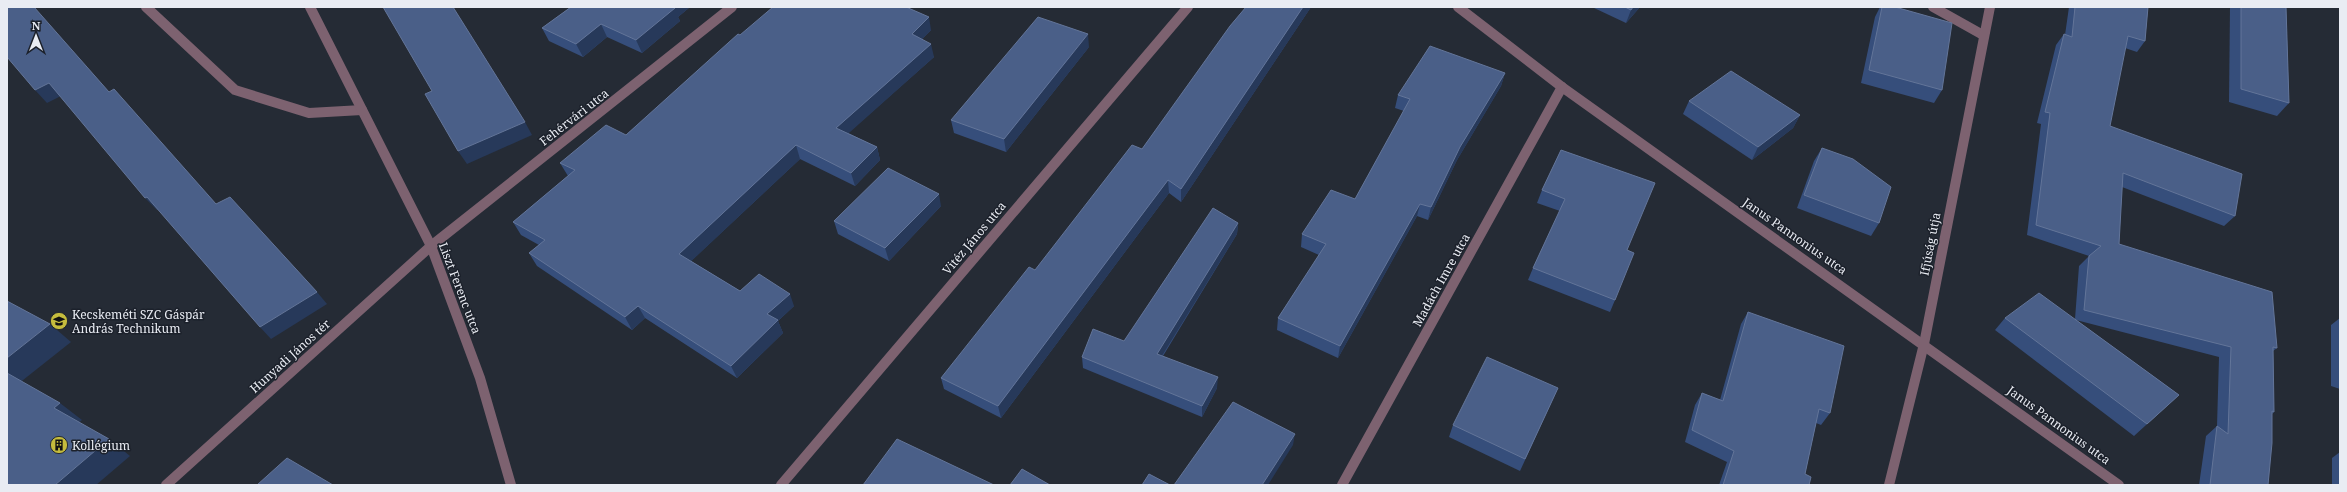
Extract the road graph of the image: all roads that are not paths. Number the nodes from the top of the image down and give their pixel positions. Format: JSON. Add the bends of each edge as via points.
{"nodes":[{"id":1,"x":146,"y":7,"type":"edge"},
{"id":2,"x":310,"y":7,"type":"edge"},
{"id":3,"x":732,"y":7,"type":"edge"},
{"id":4,"x":1188,"y":7,"type":"edge"},
{"id":5,"x":1458,"y":7,"type":"edge"},
{"id":6,"x":1933,"y":7,"type":"edge"},
{"id":7,"x":1990,"y":7,"type":"edge"},
{"id":8,"x":1982,"y":35,"type":"junction"},
{"id":9,"x":1562,"y":87,"type":"junction"},
{"id":10,"x":362,"y":110,"type":"junction"},
{"id":11,"x":431,"y":246,"type":"junction"},
{"id":12,"x":1924,"y":344,"type":"junction"},
{"id":13,"x":166,"y":485,"type":"edge"},
{"id":14,"x":511,"y":485,"type":"edge"},
{"id":15,"x":781,"y":485,"type":"edge"},
{"id":16,"x":1342,"y":485,"type":"edge"},
{"id":17,"x":1889,"y":485,"type":"edge"},
{"id":18,"x":2119,"y":485,"type":"edge"}],
"edges":[{"from":1,"to":10,"type":"street","via":[[235,90],[309,114]]},
{"from":2,"to":10,"type":"street","name":"Liszt Ferenc utca"},
{"from":3,"to":11,"type":"street","name":"Fehérvári utca"},
{"from":4,"to":15,"type":"street","name":"Vitéz János utca"},
{"from":5,"to":9,"type":"street","name":"Janus Pannonius utca"},
{"from":6,"to":8,"type":"street"},
{"from":7,"to":8,"type":"street","name":"Ifjúság útja"},
{"from":8,"to":12,"type":"street","name":"Ifjúság útja"},
{"from":9,"to":12,"type":"street","name":"Janus Pannonius utca"},
{"from":9,"to":16,"type":"street","name":"Madách Imre utca"},
{"from":10,"to":11,"type":"street","name":"Liszt Ferenc utca"},
{"from":11,"to":13,"type":"street","name":"Hunyadi János tér"},
{"from":11,"to":14,"type":"street","name":"Liszt Ferenc utca","via":[[480,378]]},
{"from":12,"to":17,"type":"street","name":"Ifjúság útja"},
{"from":12,"to":18,"type":"street","name":"Janus Pannonius utca"}]}
